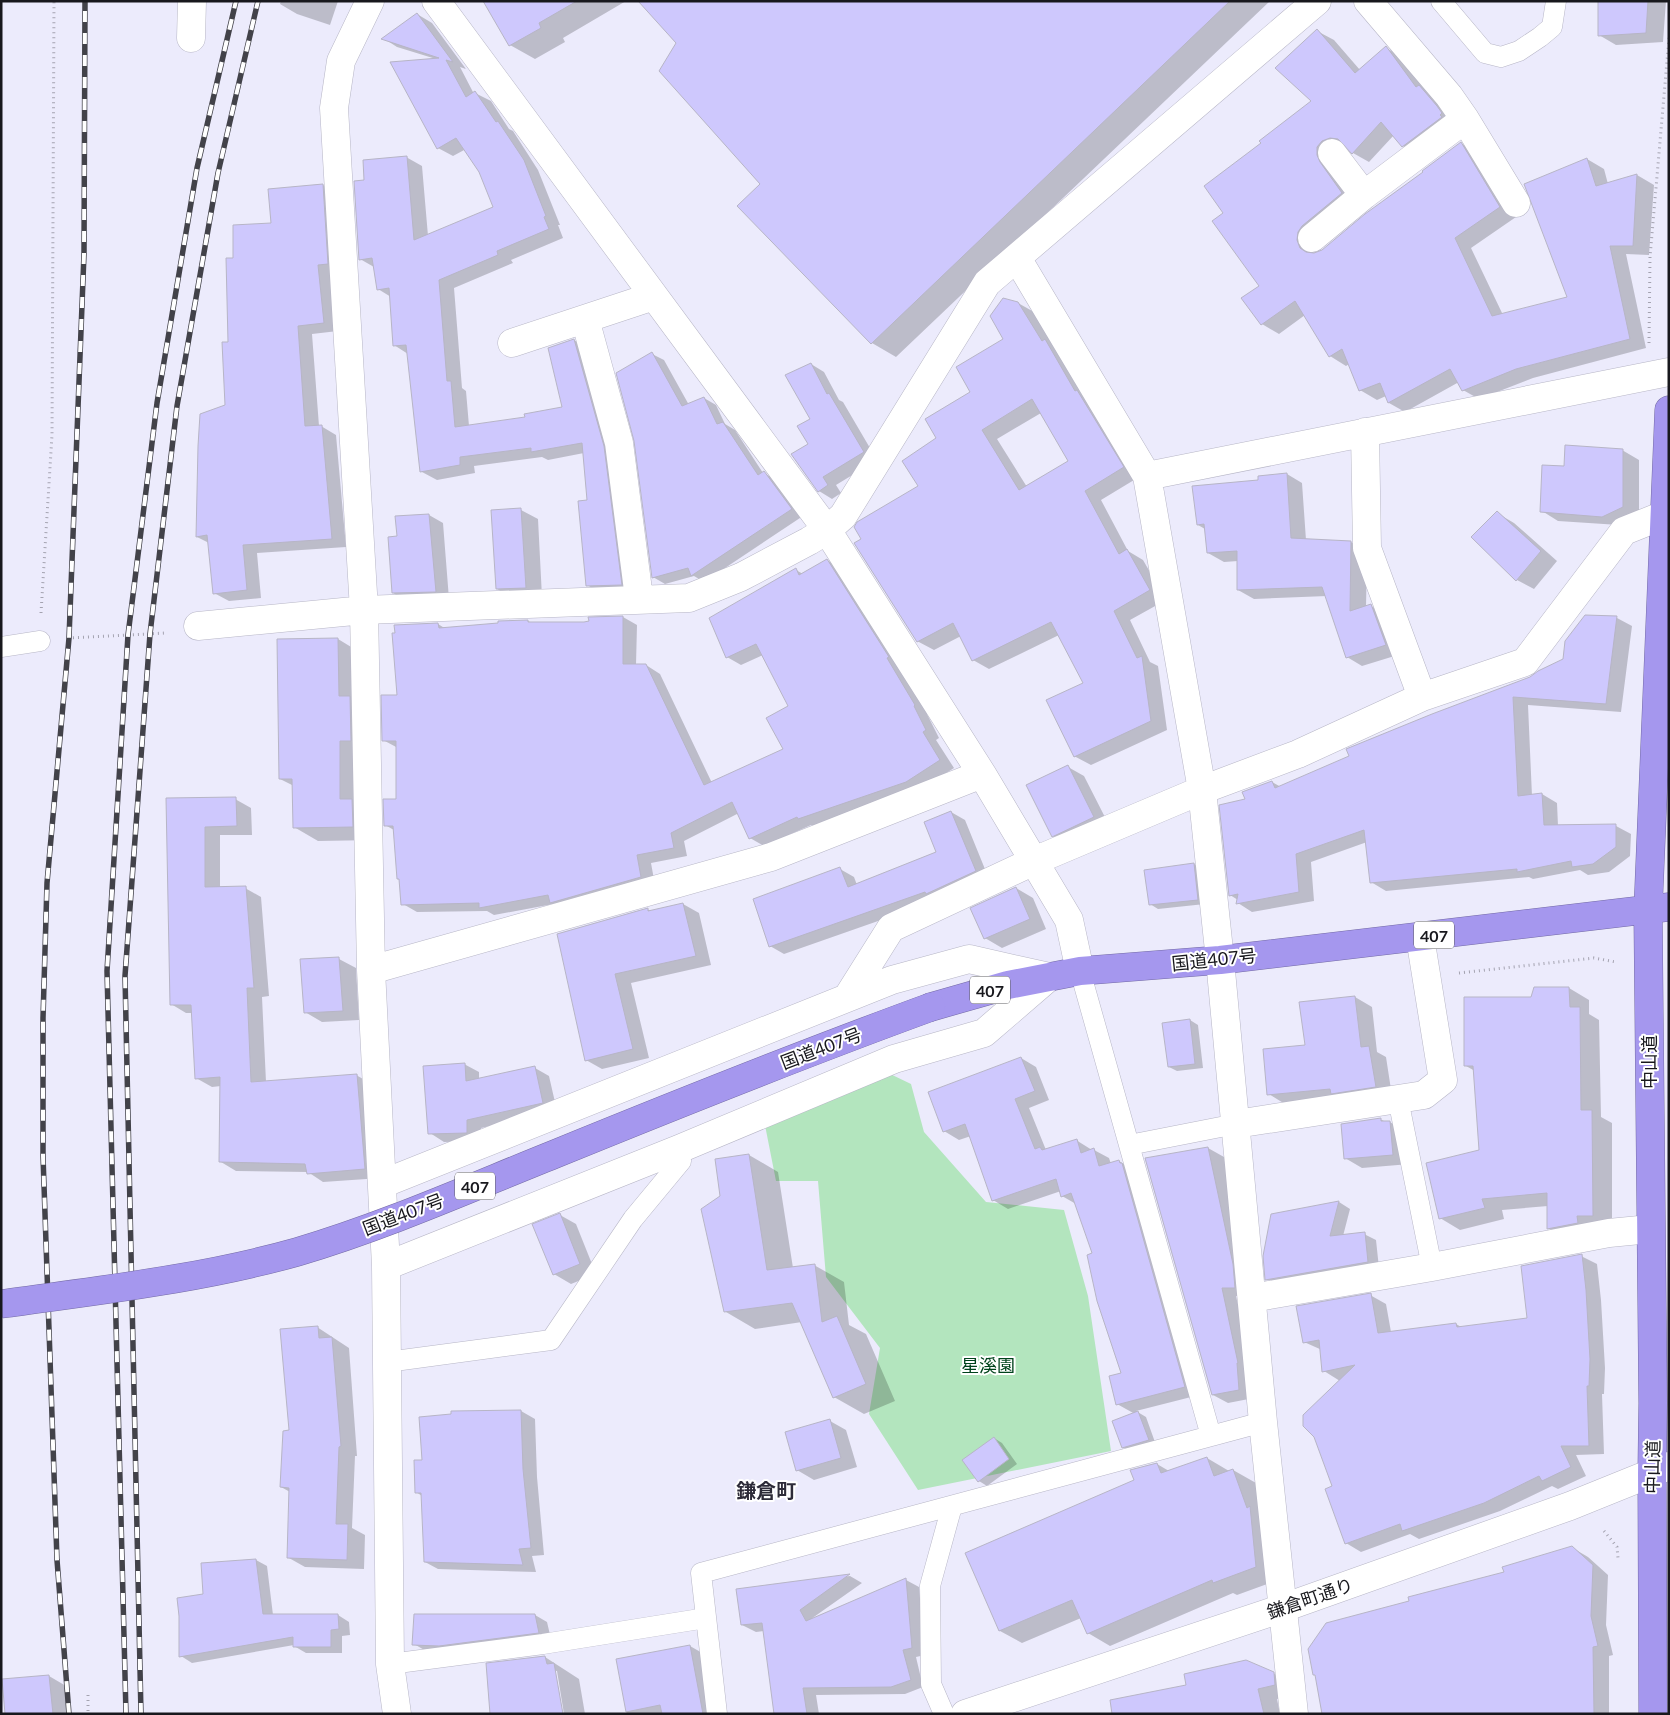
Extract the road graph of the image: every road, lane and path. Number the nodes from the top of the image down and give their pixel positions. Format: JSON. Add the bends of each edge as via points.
{"nodes":[{"id":1,"x":54,"y":1,"type":"edge"},
{"id":2,"x":192,"y":1,"type":"edge"},
{"id":3,"x":370,"y":1,"type":"edge"},
{"id":4,"x":436,"y":1,"type":"edge"},
{"id":5,"x":1318,"y":1,"type":"edge"},
{"id":6,"x":1368,"y":1,"type":"edge"},
{"id":7,"x":1442,"y":1,"type":"edge"},
{"id":8,"x":1556,"y":1,"type":"edge"},
{"id":9,"x":191,"y":38,"type":"dead end"},
{"id":10,"x":1465,"y":119,"type":"junction"},
{"id":11,"x":1332,"y":153,"type":"dead end"},
{"id":12,"x":1364,"y":195,"type":"junction"},
{"id":13,"x":1516,"y":203,"type":"dead end"},
{"id":14,"x":1312,"y":238,"type":"dead end"},
{"id":15,"x":1016,"y":258,"type":"junction"},
{"id":16,"x":654,"y":296,"type":"junction"},
{"id":17,"x":585,"y":319,"type":"junction"},
{"id":18,"x":512,"y":343,"type":"dead end"},
{"id":19,"x":1669,"y":372,"type":"edge"},
{"id":20,"x":1669,"y":410,"type":"edge"},
{"id":21,"x":1365,"y":432,"type":"junction"},
{"id":22,"x":1147,"y":476,"type":"junction"},
{"id":23,"x":1664,"y":515,"type":"junction"},
{"id":24,"x":827,"y":530,"type":"junction"},
{"id":25,"x":639,"y":598,"type":"junction"},
{"id":26,"x":364,"y":610,"type":"junction"},
{"id":27,"x":198,"y":626,"type":"joint"},
{"id":28,"x":40,"y":641,"type":"junction"},
{"id":29,"x":1,"y":647,"type":"edge"},
{"id":30,"x":1422,"y":697,"type":"junction"},
{"id":31,"x":982,"y":774,"type":"junction"},
{"id":32,"x":1202,"y":790,"type":"junction"},
{"id":33,"x":1034,"y":861,"type":"junction"},
{"id":34,"x":1658,"y":909,"type":"edge"},
{"id":35,"x":1420,"y":937,"type":"junction"},
{"id":36,"x":1220,"y":960,"type":"junction"},
{"id":37,"x":1618,"y":962,"type":"dead end"},
{"id":38,"x":371,"y":970,"type":"junction"},
{"id":39,"x":1080,"y":971,"type":"junction"},
{"id":40,"x":1426,"y":976,"type":"junction"},
{"id":41,"x":1049,"y":977,"type":"junction"},
{"id":42,"x":847,"y":998,"type":"junction"},
{"id":43,"x":1398,"y":1099,"type":"junction"},
{"id":44,"x":1236,"y":1124,"type":"junction"},
{"id":45,"x":1129,"y":1145,"type":"junction"},
{"id":46,"x":679,"y":1149,"type":"junction"},
{"id":47,"x":382,"y":1184,"type":"junction"},
{"id":48,"x":1650,"y":1229,"type":"junction"},
{"id":49,"x":386,"y":1266,"type":"junction"},
{"id":50,"x":1432,"y":1267,"type":"junction"},
{"id":51,"x":1252,"y":1298,"type":"junction"},
{"id":52,"x":1,"y":1304,"type":"edge"},
{"id":53,"x":387,"y":1362,"type":"junction"},
{"id":54,"x":1263,"y":1422,"type":"junction"},
{"id":55,"x":1211,"y":1436,"type":"junction"},
{"id":56,"x":1660,"y":1470,"type":"edge"},
{"id":57,"x":952,"y":1506,"type":"junction"},
{"id":58,"x":1604,"y":1531,"type":"dead end"},
{"id":59,"x":1618,"y":1563,"type":"dead end"},
{"id":60,"x":1283,"y":1608,"type":"junction"},
{"id":61,"x":706,"y":1618,"type":"junction"},
{"id":62,"x":390,"y":1664,"type":"junction"},
{"id":63,"x":88,"y":1695,"type":"dead end"},
{"id":64,"x":974,"y":1712,"type":"edge"},
{"id":65,"x":88,"y":1714,"type":"edge"},
{"id":66,"x":397,"y":1714,"type":"edge"},
{"id":67,"x":717,"y":1714,"type":"edge"},
{"id":68,"x":944,"y":1714,"type":"edge"},
{"id":69,"x":1294,"y":1714,"type":"edge"},
{"id":70,"x":1653,"y":1714,"type":"edge"}],
"edges":[{"from":1,"to":28,"type":"path","via":[[52,434]]},
{"from":2,"to":9,"type":"street"},
{"from":3,"to":26,"type":"street","via":[[341,60],[334,108]]},
{"from":4,"to":16,"type":"street"},
{"from":5,"to":15,"type":"street"},
{"from":6,"to":10,"type":"street"},
{"from":7,"to":8,"type":"lane","via":[[1485,53],[1501,57],[1519,51],[1552,27]]},
{"from":10,"to":12,"type":"street"},
{"from":10,"to":13,"type":"street"},
{"from":11,"to":12,"type":"street"},
{"from":12,"to":14,"type":"street"},
{"from":15,"to":22,"type":"street"},
{"from":15,"to":24,"type":"street","via":[[987,283],[843,516]]},
{"from":16,"to":17,"type":"street"},
{"from":16,"to":24,"type":"street"},
{"from":17,"to":18,"type":"street"},
{"from":17,"to":25,"type":"street","via":[[619,443]]},
{"from":19,"to":21,"type":"street"},
{"from":20,"to":23,"type":"highway","name":"中山道"},
{"from":21,"to":22,"type":"street"},
{"from":21,"to":30,"type":"street","via":[[1367,548]]},
{"from":22,"to":32,"type":"street"},
{"from":23,"to":30,"type":"street","via":[[1624,531],[1525,662]]},
{"from":23,"to":34,"type":"highway","name":"中山道"},
{"from":24,"to":25,"type":"street","via":[[741,577],[689,598]]},
{"from":24,"to":31,"type":"street"},
{"from":25,"to":26,"type":"street"},
{"from":26,"to":27,"type":"street"},
{"from":26,"to":38,"type":"street"},
{"from":27,"to":28,"type":"path","via":[[179,632]]},
{"from":28,"to":29,"type":"lane"},
{"from":30,"to":32,"type":"street","via":[[1298,754]]},
{"from":31,"to":33,"type":"street"},
{"from":31,"to":38,"type":"street","via":[[771,857]]},
{"from":32,"to":33,"type":"street"},
{"from":32,"to":36,"type":"street"},
{"from":33,"to":39,"type":"street","via":[[1069,920]]},
{"from":33,"to":42,"type":"street","via":[[891,928]]},
{"from":34,"to":35,"type":"highway","name":"国道407号","number":"407"},
{"from":34,"to":48,"type":"highway","name":"中山道"},
{"from":35,"to":36,"type":"highway","name":"国道407号","number":"407"},
{"from":35,"to":40,"type":"street"},
{"from":36,"to":39,"type":"highway","name":"国道407号","number":"407"},
{"from":36,"to":44,"type":"street"},
{"from":37,"to":40,"type":"path","via":[[1594,958]]},
{"from":38,"to":47,"type":"street"},
{"from":39,"to":41,"type":"highway","name":"国道407号","number":"407"},
{"from":39,"to":45,"type":"lane"},
{"from":40,"to":43,"type":"street","via":[[1443,1080],[1424,1095]]},
{"from":41,"to":42,"type":"street","via":[[969,959],[892,980]]},
{"from":41,"to":46,"type":"street","via":[[984,1033],[894,1059]]},
{"from":41,"to":52,"type":"highway","name":"国道407号","number":"407","bridge":true,"via":[[931,1007],[717,1088],[375,1227],[247,1264],[172,1279]]},
{"from":42,"to":47,"type":"street"},
{"from":43,"to":44,"type":"street"},
{"from":43,"to":50,"type":"lane"},
{"from":44,"to":45,"type":"lane"},
{"from":44,"to":51,"type":"street"},
{"from":45,"to":55,"type":"lane"},
{"from":46,"to":49,"type":"street"},
{"from":46,"to":53,"type":"lane","via":[[681,1161],[632,1219],[551,1340]]},
{"from":47,"to":49,"type":"street"},
{"from":48,"to":50,"type":"street","via":[[1610,1233]]},
{"from":48,"to":56,"type":"highway","name":"中山道","via":[[1653,1403]]},
{"from":49,"to":53,"type":"street"},
{"from":50,"to":51,"type":"street"},
{"from":51,"to":54,"type":"street"},
{"from":53,"to":62,"type":"street"},
{"from":54,"to":55,"type":"lane"},
{"from":54,"to":60,"type":"street"},
{"from":55,"to":57,"type":"lane"},
{"from":56,"to":60,"type":"street","name":"鎌倉町通り","via":[[1570,1506]]},
{"from":56,"to":70,"type":"highway","name":"中山道"},
{"from":57,"to":61,"type":"lane","via":[[701,1573]]},
{"from":57,"to":68,"type":"lane","via":[[930,1586],[931,1684]]},
{"from":58,"to":59,"type":"path","via":[[1617,1547]]},
{"from":60,"to":64,"type":"street","name":"鎌倉町通り"},
{"from":60,"to":69,"type":"street"},
{"from":61,"to":62,"type":"lane"},
{"from":61,"to":67,"type":"lane"},
{"from":62,"to":66,"type":"street"},
{"from":63,"to":65,"type":"path"}]}
